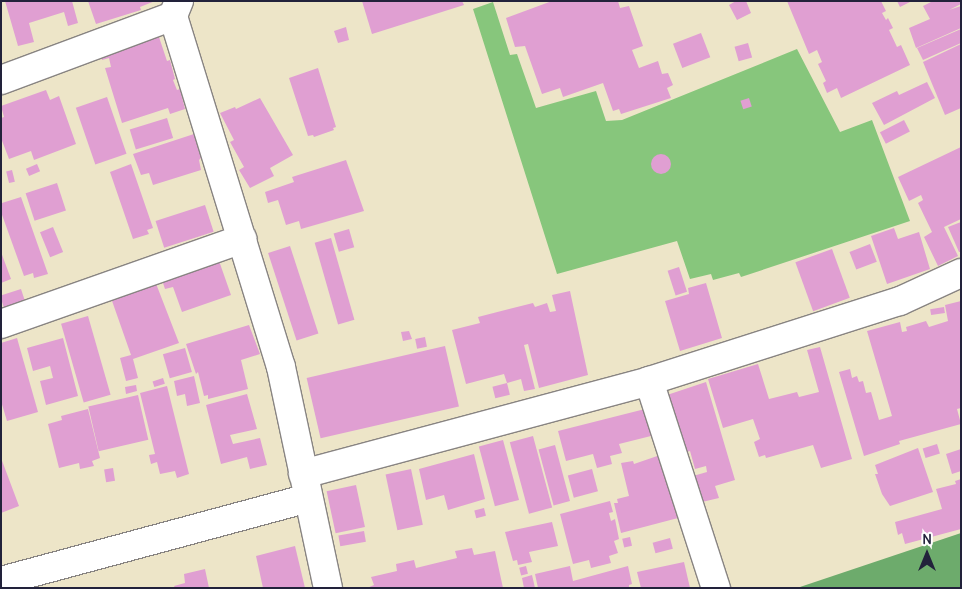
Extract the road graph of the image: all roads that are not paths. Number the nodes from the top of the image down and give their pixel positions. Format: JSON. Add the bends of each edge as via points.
{"nodes":[{"id":1,"x":176,"y":9,"type":"edge"},
{"id":2,"x":1,"y":80,"type":"edge"},
{"id":3,"x":242,"y":239,"type":"junction"},
{"id":4,"x":961,"y":273,"type":"edge"},
{"id":5,"x":1,"y":324,"type":"edge"},
{"id":6,"x":649,"y":381,"type":"junction"},
{"id":7,"x":305,"y":486,"type":"junction"},
{"id":8,"x":1,"y":581,"type":"edge"},
{"id":9,"x":328,"y":588,"type":"edge"},
{"id":10,"x":716,"y":588,"type":"edge"}],
"edges":[{"from":1,"to":2,"type":"street"},
{"from":1,"to":3,"type":"street"},
{"from":3,"to":5,"type":"street"},
{"from":3,"to":7,"type":"street","via":[[281,367]]},
{"from":4,"to":6,"type":"street","via":[[900,301]]},
{"from":6,"to":7,"type":"street"},
{"from":6,"to":10,"type":"street"},
{"from":7,"to":8,"type":"street"},
{"from":7,"to":9,"type":"street"}]}
